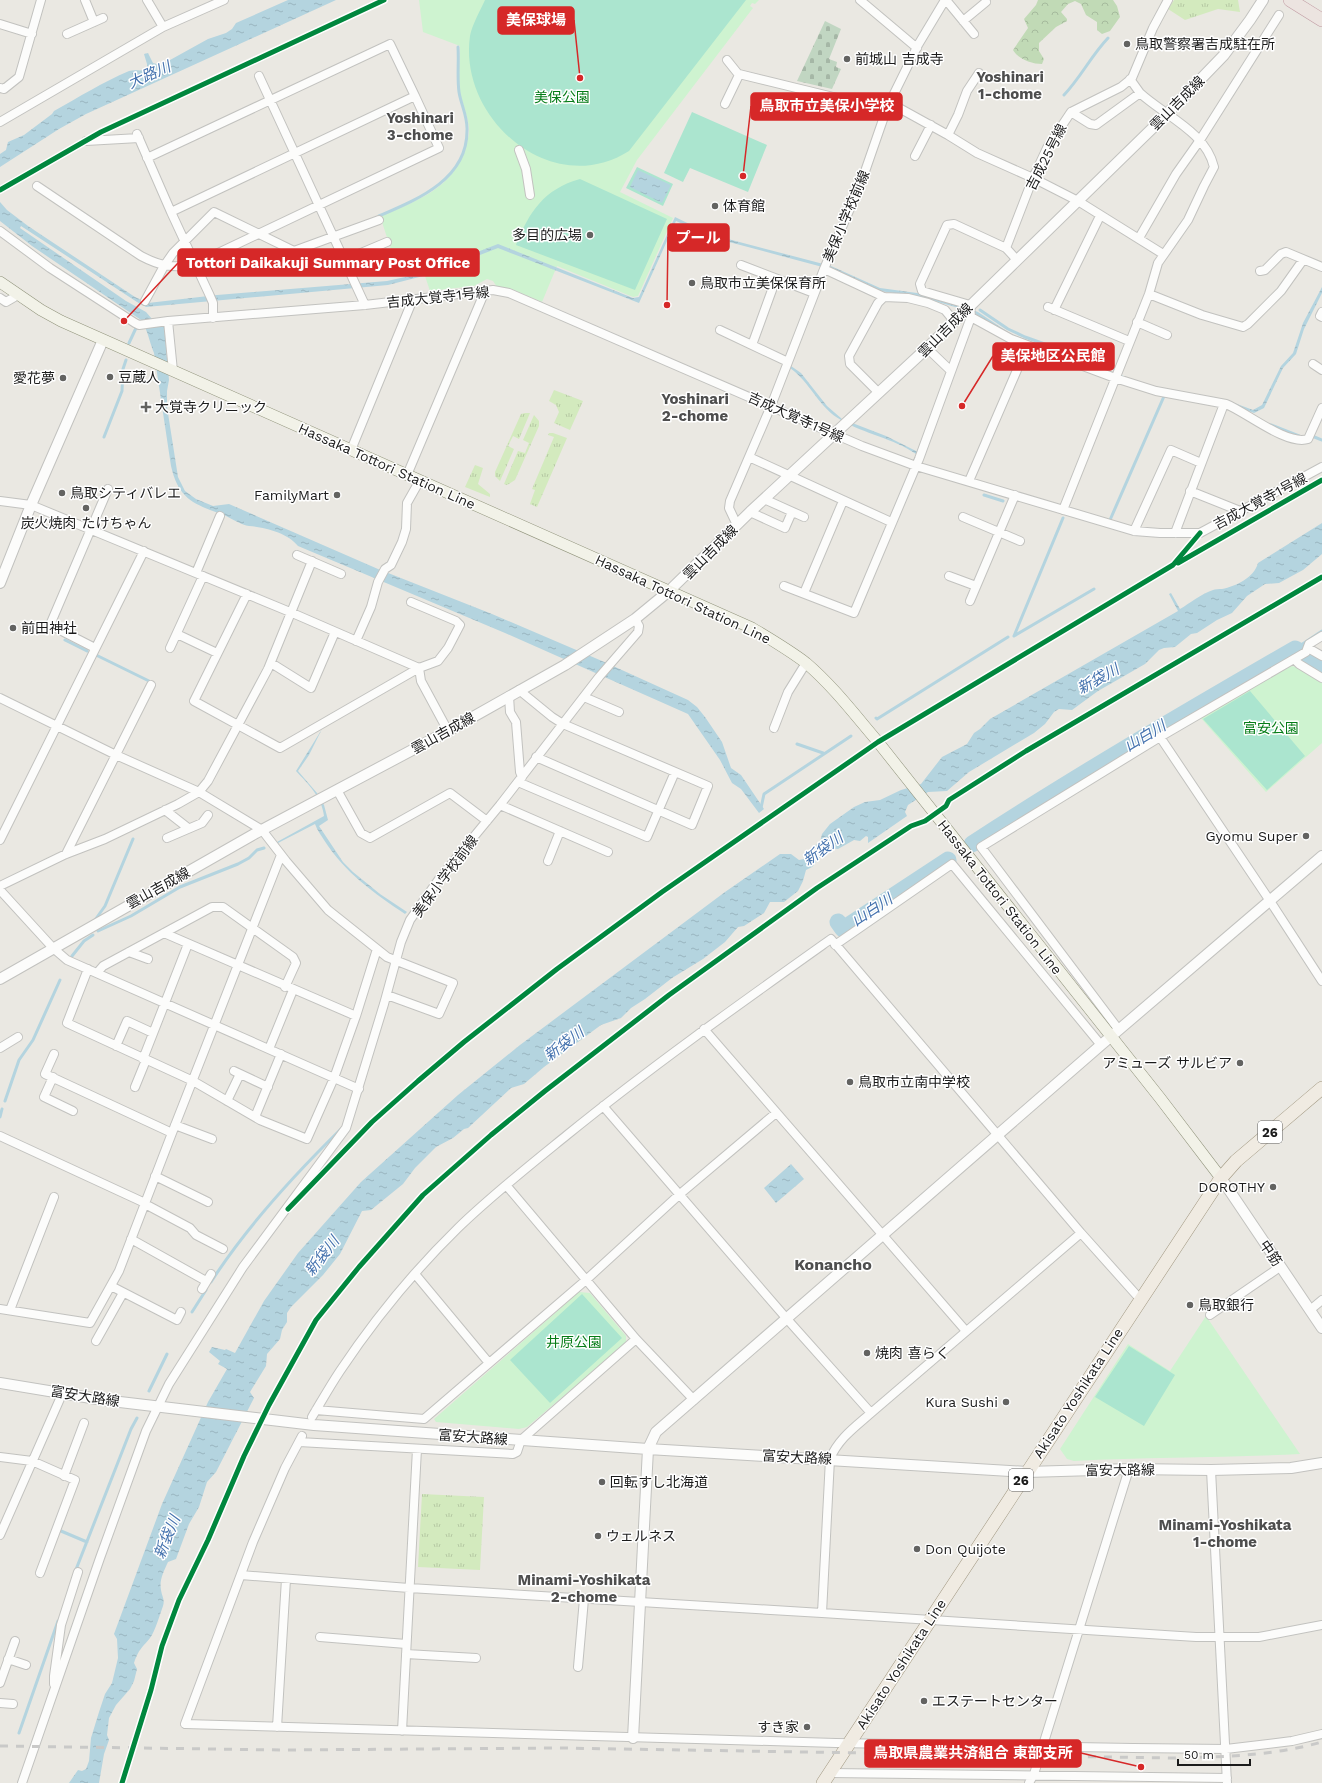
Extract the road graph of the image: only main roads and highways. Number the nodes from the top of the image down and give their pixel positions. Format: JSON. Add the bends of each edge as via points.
{"nodes":[{"id":1,"x":1290,"y":0,"type":"edge"},
{"id":2,"x":1322,"y":20,"type":"edge"},
{"id":3,"x":0,"y":282,"type":"edge"},
{"id":4,"x":1322,"y":1088,"type":"edge"},
{"id":5,"x":1221,"y":1178,"type":"junction"},
{"id":6,"x":827,"y":1778,"type":"edge"}],
"edges":[{"from":1,"to":2,"type":"highway"},
{"from":3,"to":5,"type":"main road","name":"Hassaka Tottori Station Line","via":[[61,321],[752,628],[786,648],[841,698]]},
{"from":4,"to":5,"type":"main road","name":"Akisato Yoshikata Line","number":"26","via":[[1236,1161]]},
{"from":5,"to":6,"type":"main road","name":"Akisato Yoshikata Line","number":"26"}]}
